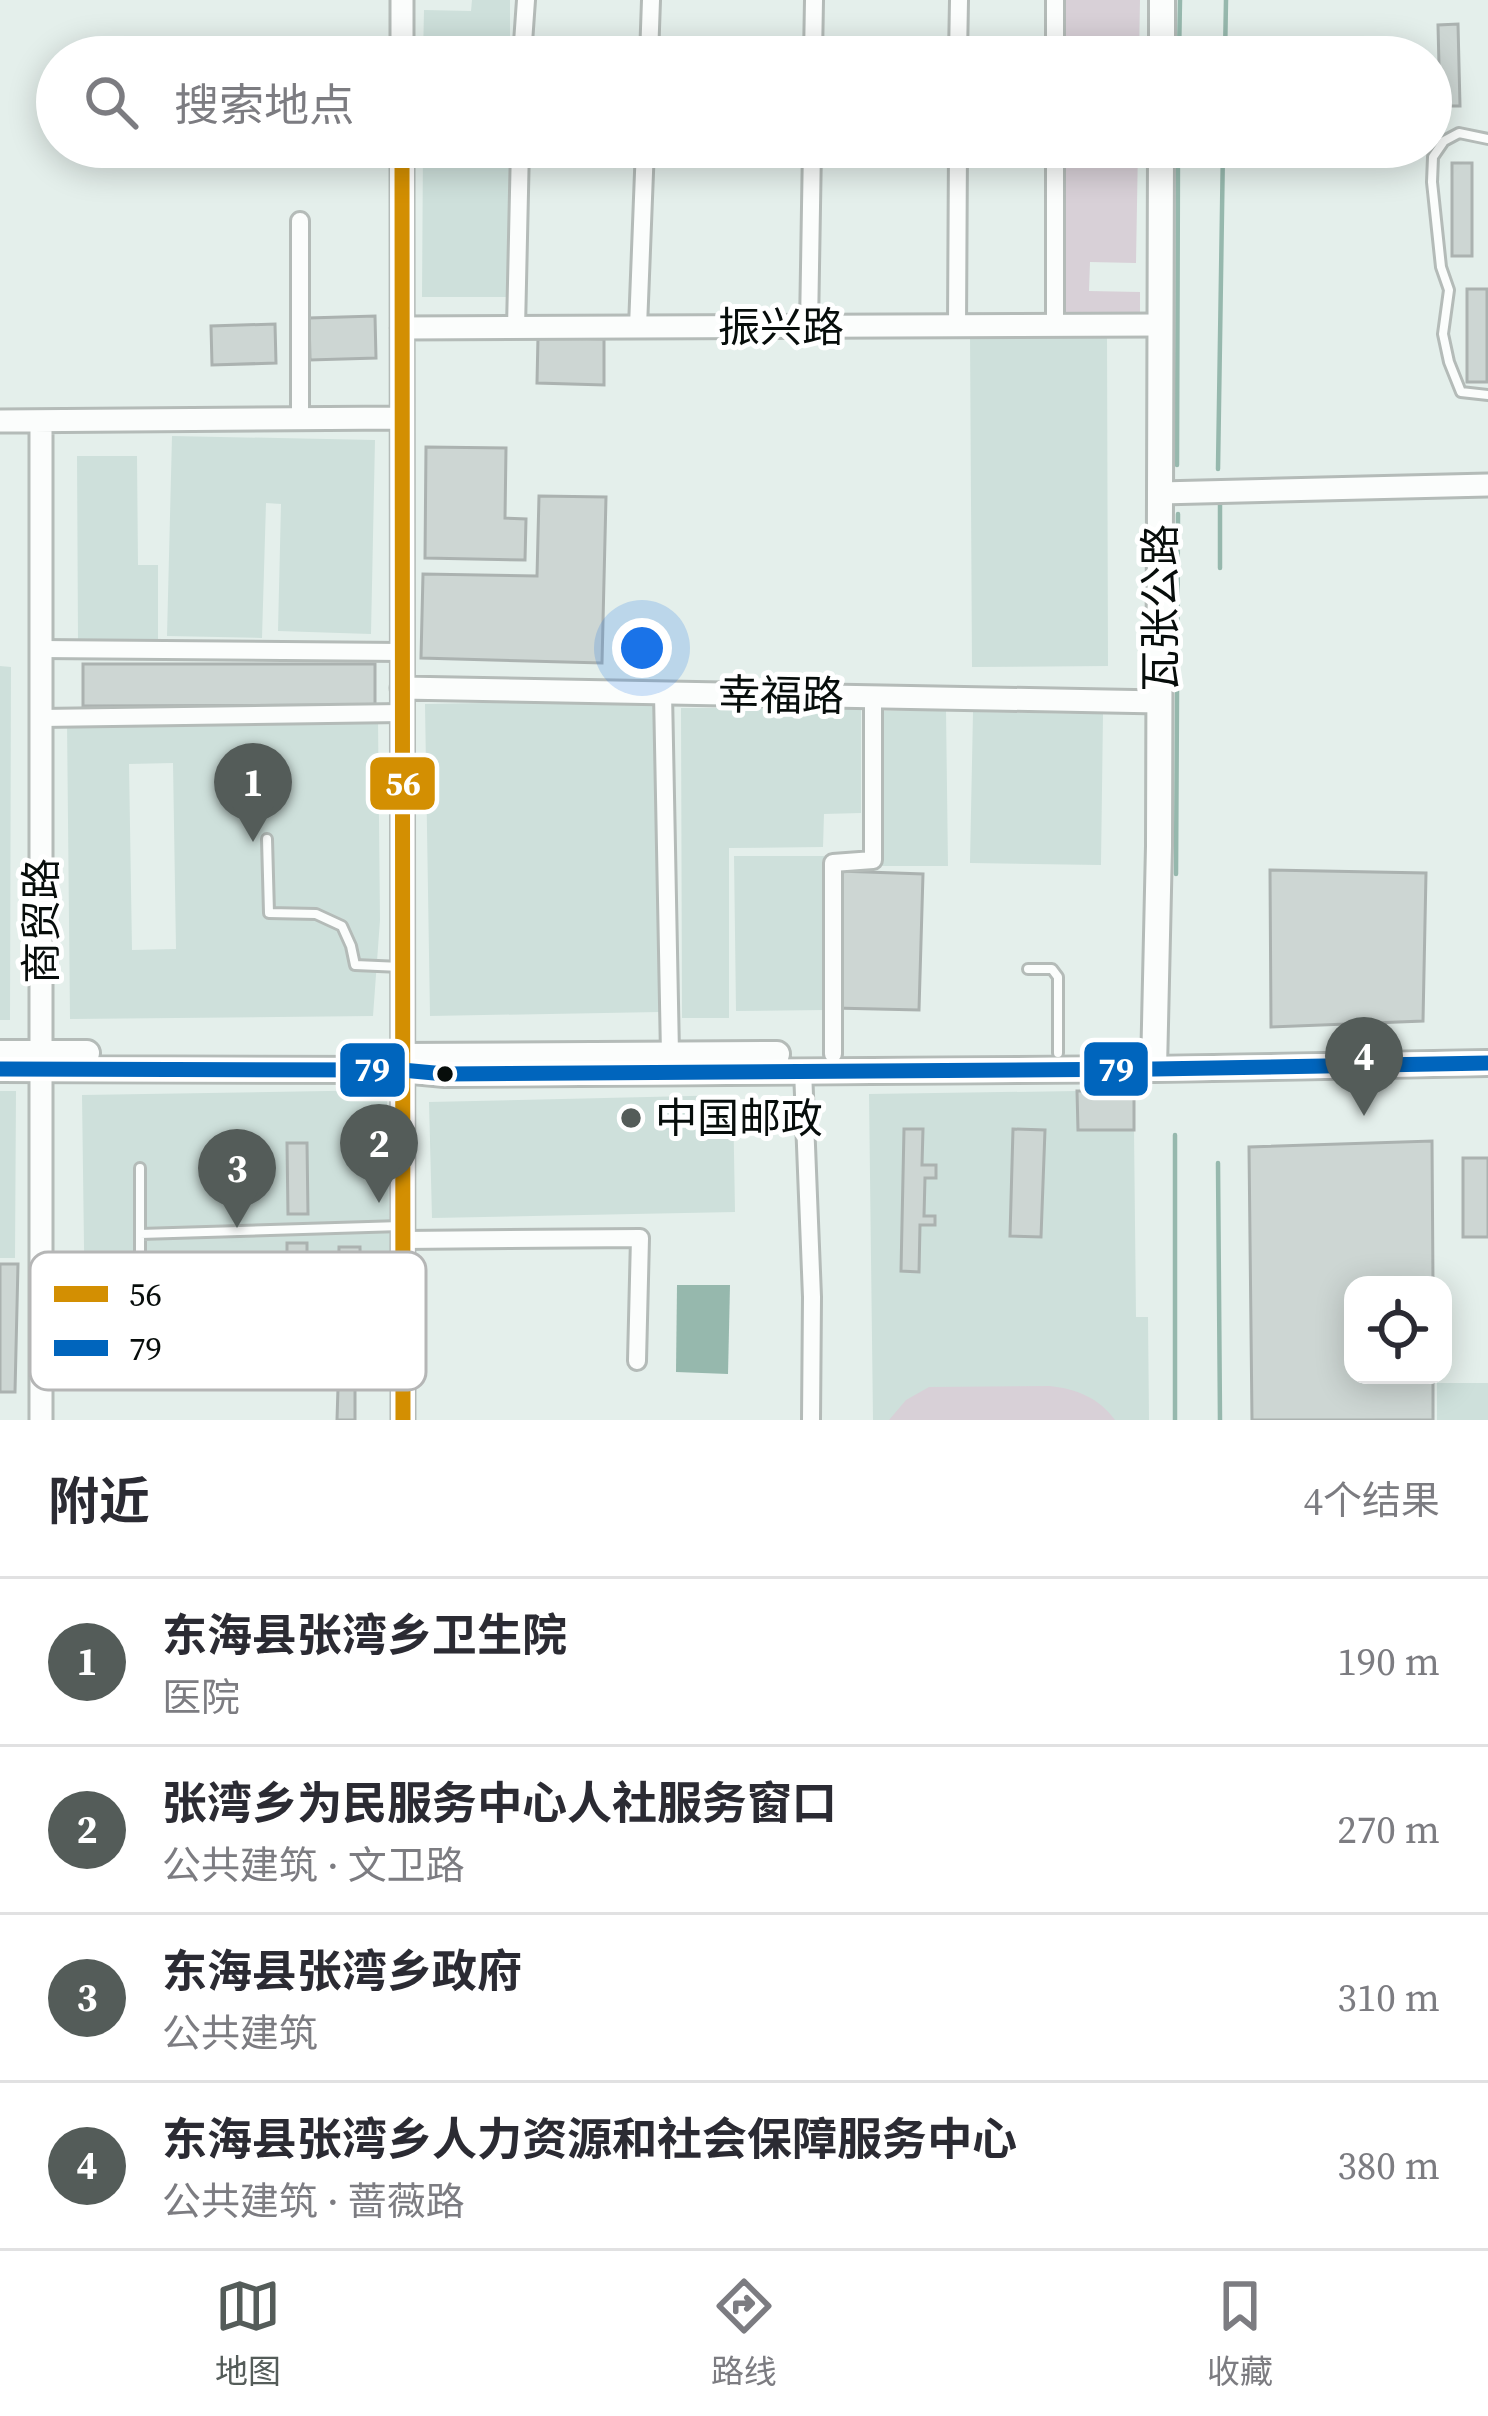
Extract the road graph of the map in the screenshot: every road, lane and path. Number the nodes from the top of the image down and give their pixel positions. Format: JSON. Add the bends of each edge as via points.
{"nodes":[{"id":1,"x":401,"y":0,"type":"edge"},
{"id":2,"x":526,"y":0,"type":"edge"},
{"id":3,"x":651,"y":0,"type":"edge"},
{"id":4,"x":814,"y":0,"type":"edge"},
{"id":5,"x":959,"y":0,"type":"edge"},
{"id":6,"x":1055,"y":0,"type":"edge"},
{"id":7,"x":1162,"y":0,"type":"edge"},
{"id":8,"x":402,"y":36,"type":"edge"},
{"id":9,"x":523,"y":36,"type":"edge"},
{"id":10,"x":650,"y":36,"type":"edge"},
{"id":11,"x":813,"y":36,"type":"edge"},
{"id":12,"x":958,"y":36,"type":"edge"},
{"id":13,"x":1055,"y":36,"type":"edge"},
{"id":14,"x":1162,"y":36,"type":"edge"},
{"id":15,"x":1452,"y":137,"type":"edge"},
{"id":16,"x":1488,"y":139,"type":"edge"},
{"id":17,"x":402,"y":168,"type":"edge"},
{"id":18,"x":520,"y":168,"type":"edge"},
{"id":19,"x":644,"y":168,"type":"edge"},
{"id":20,"x":812,"y":168,"type":"edge"},
{"id":21,"x":958,"y":168,"type":"edge"},
{"id":22,"x":1055,"y":168,"type":"edge"},
{"id":23,"x":1161,"y":168,"type":"edge"},
{"id":24,"x":1433,"y":168,"type":"edge"},
{"id":25,"x":300,"y":221,"type":"dead end"},
{"id":26,"x":957,"y":326,"type":"junction"},
{"id":27,"x":1055,"y":326,"type":"junction"},
{"id":28,"x":1161,"y":326,"type":"junction"},
{"id":29,"x":638,"y":327,"type":"junction"},
{"id":30,"x":808,"y":327,"type":"junction"},
{"id":31,"x":402,"y":328,"type":"junction"},
{"id":32,"x":516,"y":328,"type":"junction"},
{"id":33,"x":1488,"y":395,"type":"edge"},
{"id":34,"x":300,"y":417,"type":"junction"},
{"id":35,"x":402,"y":418,"type":"junction"},
{"id":36,"x":0,"y":421,"type":"edge"},
{"id":37,"x":41,"y":422,"type":"junction"},
{"id":38,"x":1488,"y":485,"type":"edge"},
{"id":39,"x":1160,"y":493,"type":"junction"},
{"id":40,"x":41,"y":649,"type":"junction"},
{"id":41,"x":402,"y":652,"type":"junction"},
{"id":42,"x":402,"y":688,"type":"junction"},
{"id":43,"x":663,"y":693,"type":"junction"},
{"id":44,"x":873,"y":697,"type":"junction"},
{"id":45,"x":1160,"y":702,"type":"junction"},
{"id":46,"x":402,"y":713,"type":"junction"},
{"id":47,"x":41,"y":718,"type":"junction"},
{"id":48,"x":267,"y":839,"type":"dead end"},
{"id":49,"x":402,"y":967,"type":"junction"},
{"id":50,"x":1028,"y":969,"type":"dead end"},
{"id":51,"x":0,"y":1052,"type":"edge"},
{"id":52,"x":1058,"y":1053,"type":"junction"},
{"id":53,"x":670,"y":1054,"type":"junction"},
{"id":54,"x":833,"y":1054,"type":"junction"},
{"id":55,"x":41,"y":1061,"type":"junction"},
{"id":56,"x":402,"y":1063,"type":"junction"},
{"id":57,"x":1488,"y":1063,"type":"edge"},
{"id":58,"x":1154,"y":1069,"type":"junction"},
{"id":59,"x":0,"y":1070,"type":"edge"},
{"id":60,"x":803,"y":1070,"type":"junction"},
{"id":61,"x":140,"y":1168,"type":"dead end"},
{"id":62,"x":403,"y":1233,"type":"junction"},
{"id":63,"x":140,"y":1234,"type":"junction"},
{"id":64,"x":41,"y":1252,"type":"edge"},
{"id":65,"x":140,"y":1252,"type":"edge"},
{"id":66,"x":403,"y":1252,"type":"edge"},
{"id":67,"x":637,"y":1361,"type":"dead end"},
{"id":68,"x":811,"y":1420,"type":"edge"}],
"edges":[{"from":1,"to":8,"type":"street"},
{"from":2,"to":9,"type":"street"},
{"from":3,"to":10,"type":"street"},
{"from":4,"to":11,"type":"street"},
{"from":5,"to":12,"type":"street"},
{"from":6,"to":13,"type":"street"},
{"from":7,"to":14,"type":"main road"},
{"from":15,"to":16,"type":"lane"},
{"from":17,"to":31,"type":"street"},
{"from":18,"to":32,"type":"street"},
{"from":19,"to":29,"type":"street"},
{"from":20,"to":30,"type":"street"},
{"from":21,"to":26,"type":"street"},
{"from":22,"to":27,"type":"street"},
{"from":23,"to":28,"type":"main road","name":"瓦张公路"},
{"from":24,"to":33,"type":"lane","via":[[1449,290],[1442,334],[1461,392]]},
{"from":25,"to":34,"type":"street"},
{"from":26,"to":27,"type":"street","name":"振兴路"},
{"from":26,"to":30,"type":"street","name":"振兴路"},
{"from":27,"to":28,"type":"street","name":"振兴路"},
{"from":28,"to":39,"type":"main road","name":"瓦张公路"},
{"from":29,"to":30,"type":"street","name":"振兴路"},
{"from":29,"to":32,"type":"street","name":"振兴路"},
{"from":31,"to":32,"type":"street","name":"振兴路"},
{"from":31,"to":35,"type":"street"},
{"from":34,"to":35,"type":"street"},
{"from":34,"to":37,"type":"street"},
{"from":35,"to":41,"type":"street"},
{"from":36,"to":37,"type":"street"},
{"from":37,"to":40,"type":"street","name":"商贸路"},
{"from":38,"to":39,"type":"street"},
{"from":39,"to":45,"type":"main road","name":"瓦张公路"},
{"from":40,"to":41,"type":"street"},
{"from":40,"to":47,"type":"street","name":"商贸路"},
{"from":41,"to":42,"type":"street"},
{"from":42,"to":43,"type":"street","name":"幸福路"},
{"from":42,"to":46,"type":"street"},
{"from":43,"to":44,"type":"street","name":"幸福路"},
{"from":43,"to":53,"type":"street"},
{"from":44,"to":45,"type":"street","name":"幸福路"},
{"from":44,"to":54,"type":"street","via":[[873,860],[833,863]]},
{"from":45,"to":58,"type":"main road","name":"瓦张公路"},
{"from":46,"to":47,"type":"street"},
{"from":46,"to":49,"type":"street"},
{"from":47,"to":55,"type":"street","name":"商贸路"},
{"from":48,"to":49,"type":"lane","via":[[269,913],[316,914],[342,926],[356,965]]},
{"from":49,"to":56,"type":"street"},
{"from":50,"to":52,"type":"lane","via":[[1058,976]]},
{"from":51,"to":55,"type":"main road"},
{"from":52,"to":54,"type":"main road"},
{"from":52,"to":58,"type":"main road","via":[[1126,1055]]},
{"from":53,"to":54,"type":"main road"},
{"from":53,"to":56,"type":"main road"},
{"from":55,"to":56,"type":"main road"},
{"from":55,"to":59,"type":"main road"},
{"from":55,"to":64,"type":"street","name":"商贸路"},
{"from":56,"to":60,"type":"main road","via":[[445,1074]]},
{"from":56,"to":62,"type":"street"},
{"from":57,"to":58,"type":"main road"},
{"from":58,"to":60,"type":"main road"},
{"from":60,"to":68,"type":"street"},
{"from":61,"to":63,"type":"lane"},
{"from":62,"to":63,"type":"lane"},
{"from":62,"to":66,"type":"street"},
{"from":62,"to":67,"type":"street","via":[[640,1238]]},
{"from":63,"to":65,"type":"lane"}]}
